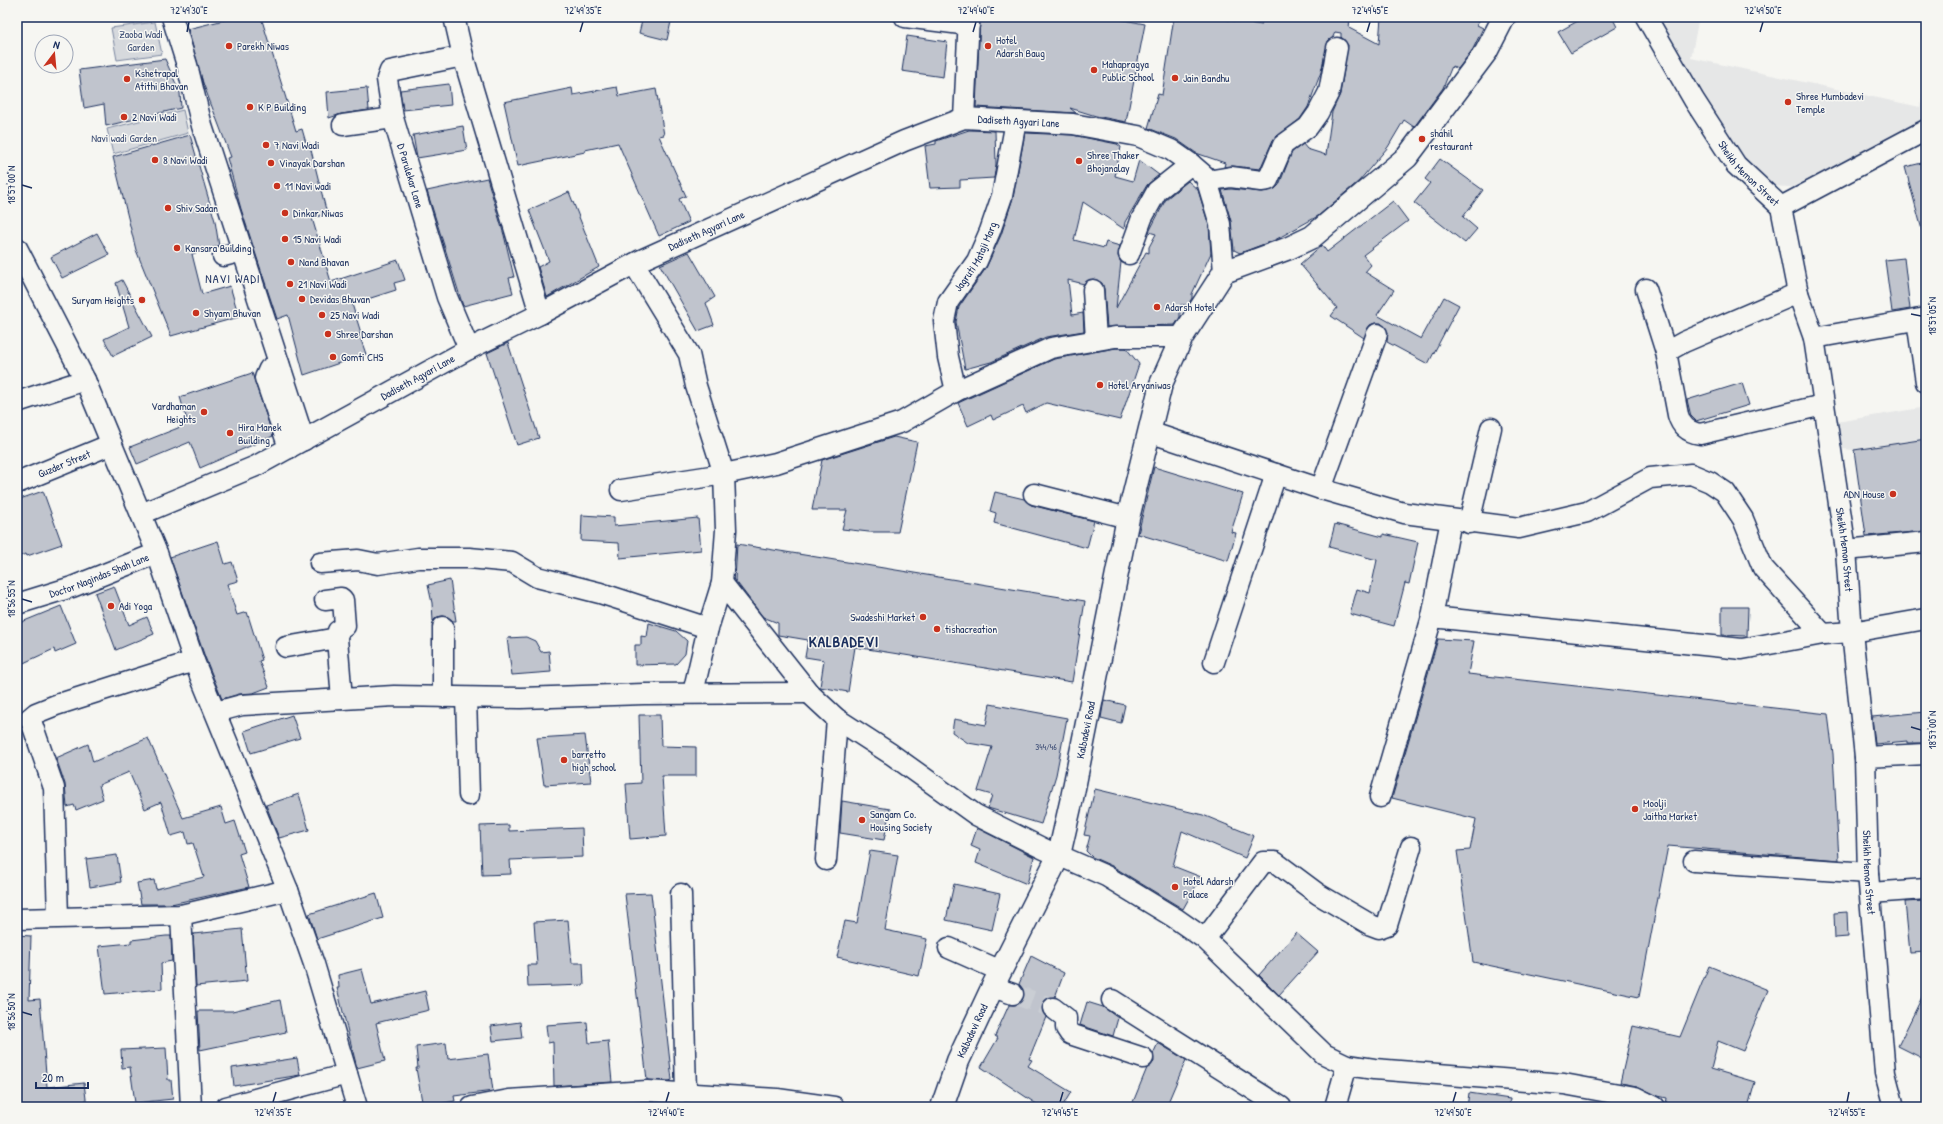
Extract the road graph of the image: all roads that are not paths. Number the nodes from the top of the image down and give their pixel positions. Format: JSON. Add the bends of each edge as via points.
{"nodes":[{"id":1,"x":172,"y":17,"type":"edge"},
{"id":2,"x":454,"y":17,"type":"edge"},
{"id":3,"x":905,"y":17,"type":"edge"},
{"id":4,"x":1504,"y":17,"type":"edge"},
{"id":5,"x":1646,"y":17,"type":"edge"},
{"id":6,"x":969,"y":21,"type":"edge"},
{"id":7,"x":1337,"y":48,"type":"dead end"},
{"id":8,"x":463,"y":56,"type":"junction"},
{"id":9,"x":393,"y":118,"type":"junction"},
{"id":10,"x":964,"y":118,"type":"junction"},
{"id":11,"x":1016,"y":121,"type":"junction"},
{"id":12,"x":343,"y":125,"type":"dead end"},
{"id":13,"x":1926,"y":130,"type":"edge"},
{"id":14,"x":1191,"y":164,"type":"junction"},
{"id":15,"x":1207,"y":180,"type":"junction"},
{"id":16,"x":1781,"y":207,"type":"junction"},
{"id":17,"x":17,"y":248,"type":"edge"},
{"id":18,"x":243,"y":251,"type":"junction"},
{"id":19,"x":1128,"y":254,"type":"dead end"},
{"id":20,"x":223,"y":256,"type":"dead end"},
{"id":21,"x":634,"y":264,"type":"junction"},
{"id":22,"x":1224,"y":272,"type":"junction"},
{"id":23,"x":1646,"y":289,"type":"dead end"},
{"id":24,"x":1093,"y":290,"type":"dead end"},
{"id":25,"x":1798,"y":293,"type":"junction"},
{"id":26,"x":540,"y":314,"type":"junction"},
{"id":27,"x":1922,"y":319,"type":"edge"},
{"id":28,"x":1377,"y":334,"type":"dead end"},
{"id":29,"x":1182,"y":337,"type":"junction"},
{"id":30,"x":1814,"y":338,"type":"junction"},
{"id":31,"x":1096,"y":340,"type":"junction"},
{"id":32,"x":469,"y":349,"type":"junction"},
{"id":33,"x":1666,"y":352,"type":"junction"},
{"id":34,"x":85,"y":380,"type":"junction"},
{"id":35,"x":1926,"y":382,"type":"edge"},
{"id":36,"x":956,"y":391,"type":"junction"},
{"id":37,"x":17,"y":402,"type":"edge"},
{"id":38,"x":1823,"y":405,"type":"junction"},
{"id":39,"x":1491,"y":428,"type":"dead end"},
{"id":40,"x":1149,"y":432,"type":"junction"},
{"id":41,"x":112,"y":444,"type":"junction"},
{"id":42,"x":297,"y":444,"type":"junction"},
{"id":43,"x":724,"y":474,"type":"junction"},
{"id":44,"x":1276,"y":474,"type":"junction"},
{"id":45,"x":17,"y":483,"type":"edge"},
{"id":46,"x":1321,"y":489,"type":"junction"},
{"id":47,"x":621,"y":490,"type":"dead end"},
{"id":48,"x":1034,"y":494,"type":"dead end"},
{"id":49,"x":141,"y":514,"type":"junction"},
{"id":50,"x":1128,"y":518,"type":"junction"},
{"id":51,"x":1460,"y":521,"type":"junction"},
{"id":52,"x":1926,"y":542,"type":"edge"},
{"id":53,"x":1846,"y":550,"type":"junction"},
{"id":54,"x":157,"y":553,"type":"junction"},
{"id":55,"x":320,"y":563,"type":"dead end"},
{"id":56,"x":722,"y":583,"type":"junction"},
{"id":57,"x":325,"y":600,"type":"dead end"},
{"id":58,"x":17,"y":604,"type":"edge"},
{"id":59,"x":1432,"y":617,"type":"junction"},
{"id":60,"x":1926,"y":619,"type":"edge"},
{"id":61,"x":443,"y":627,"type":"dead end"},
{"id":62,"x":708,"y":628,"type":"junction"},
{"id":63,"x":1852,"y":632,"type":"junction"},
{"id":64,"x":1823,"y":634,"type":"junction"},
{"id":65,"x":337,"y":638,"type":"junction"},
{"id":66,"x":286,"y":647,"type":"dead end"},
{"id":67,"x":194,"y":661,"type":"junction"},
{"id":68,"x":1214,"y":662,"type":"dead end"},
{"id":69,"x":693,"y":693,"type":"junction"},
{"id":70,"x":809,"y":693,"type":"junction"},
{"id":71,"x":443,"y":697,"type":"junction"},
{"id":72,"x":466,"y":698,"type":"junction"},
{"id":73,"x":342,"y":699,"type":"junction"},
{"id":74,"x":216,"y":712,"type":"junction"},
{"id":75,"x":836,"y":719,"type":"junction"},
{"id":76,"x":24,"y":721,"type":"edge"},
{"id":77,"x":1926,"y":754,"type":"edge"},
{"id":78,"x":1865,"y":757,"type":"junction"},
{"id":79,"x":469,"y":795,"type":"dead end"},
{"id":80,"x":1380,"y":797,"type":"dead end"},
{"id":81,"x":1411,"y":847,"type":"dead end"},
{"id":82,"x":1059,"y":855,"type":"junction"},
{"id":83,"x":826,"y":860,"type":"dead end"},
{"id":84,"x":1694,"y":861,"type":"dead end"},
{"id":85,"x":1868,"y":873,"type":"junction"},
{"id":86,"x":1926,"y":889,"type":"edge"},
{"id":87,"x":288,"y":890,"type":"junction"},
{"id":88,"x":1870,"y":893,"type":"junction"},
{"id":89,"x":681,"y":894,"type":"dead end"},
{"id":90,"x":181,"y":915,"type":"junction"},
{"id":91,"x":58,"y":917,"type":"junction"},
{"id":92,"x":17,"y":919,"type":"edge"},
{"id":93,"x":1205,"y":940,"type":"junction"},
{"id":94,"x":948,"y":948,"type":"dead end"},
{"id":95,"x":1002,"y":984,"type":"junction"},
{"id":96,"x":1112,"y":1000,"type":"dead end"},
{"id":97,"x":1053,"y":1008,"type":"tunnel mouth"},
{"id":98,"x":1143,"y":1058,"type":"dead end"},
{"id":99,"x":1347,"y":1065,"type":"junction"},
{"id":100,"x":347,"y":1074,"type":"junction"},
{"id":101,"x":686,"y":1093,"type":"junction"},
{"id":102,"x":646,"y":1099,"type":"edge"},
{"id":103,"x":591,"y":1101,"type":"edge"},
{"id":104,"x":191,"y":1107,"type":"edge"},
{"id":105,"x":226,"y":1107,"type":"edge"},
{"id":106,"x":357,"y":1107,"type":"edge"},
{"id":107,"x":472,"y":1107,"type":"edge"},
{"id":108,"x":834,"y":1107,"type":"edge"},
{"id":109,"x":942,"y":1107,"type":"edge"},
{"id":110,"x":1281,"y":1107,"type":"edge"},
{"id":111,"x":1335,"y":1107,"type":"edge"},
{"id":112,"x":1655,"y":1107,"type":"edge"},
{"id":113,"x":1894,"y":1107,"type":"edge"}],
"edges":[{"from":1,"to":18,"type":"street","via":[[202,126]]},
{"from":2,"to":8,"type":"street"},
{"from":3,"to":6,"type":"street"},
{"from":4,"to":22,"type":"main road","via":[[1486,52],[1407,157],[1312,237]]},
{"from":5,"to":16,"type":"street","name":"Sheikh Memon Street","via":[[1694,100],[1736,165]]},
{"from":6,"to":10,"type":"street"},
{"from":7,"to":15,"type":"street","via":[[1329,92],[1322,106],[1308,127],[1283,145],[1268,180],[1261,182],[1231,177]]},
{"from":8,"to":9,"type":"street","name":"D Parulekar Lane","via":[[390,71],[387,79]]},
{"from":8,"to":26,"type":"street"},
{"from":9,"to":12,"type":"street"},
{"from":9,"to":32,"type":"street","name":"D Parulekar Lane","via":[[447,297]]},
{"from":10,"to":11,"type":"street","name":"Dadiseth Agyari Lane"},
{"from":10,"to":21,"type":"street","name":"Dadiseth Agyari Lane","via":[[904,141]]},
{"from":11,"to":14,"type":"street","name":"Dadiseth Agyari Lane","via":[[1073,124],[1138,136],[1171,150]]},
{"from":11,"to":36,"type":"street","name":"Jagruti Mataji Marg","via":[[1002,196],[990,232],[977,261],[948,302],[944,321],[948,357]]},
{"from":13,"to":16,"type":"street"},
{"from":14,"to":15,"type":"street","name":"Dadiseth Agyari Lane"},
{"from":14,"to":19,"type":"street","via":[[1157,191],[1142,218]]},
{"from":15,"to":22,"type":"street","name":"Dadiseth Agyari Lane","via":[[1220,224]]},
{"from":16,"to":25,"type":"street","name":"Sheikh Memon Street"},
{"from":17,"to":34,"type":"street"},
{"from":18,"to":20,"type":"street"},
{"from":18,"to":42,"type":"street","via":[[280,364],[269,369],[265,378]]},
{"from":21,"to":26,"type":"street","name":"Dadiseth Agyari Lane"},
{"from":21,"to":43,"type":"street","via":[[689,354],[696,386]]},
{"from":22,"to":29,"type":"main road","name":"Kalbadevi Road"},
{"from":23,"to":33,"type":"street"},
{"from":24,"to":31,"type":"street"},
{"from":25,"to":30,"type":"street","name":"Sheikh Memon Street"},
{"from":25,"to":33,"type":"street"},
{"from":26,"to":32,"type":"street","name":"Dadiseth Agyari Lane"},
{"from":27,"to":30,"type":"street"},
{"from":27,"to":35,"type":"street"},
{"from":28,"to":46,"type":"street"},
{"from":29,"to":31,"type":"street","via":[[1115,337]]},
{"from":29,"to":40,"type":"main road","name":"Kalbadevi Road","via":[[1161,384]]},
{"from":30,"to":38,"type":"street","name":"Sheikh Memon Street"},
{"from":31,"to":36,"type":"street","via":[[1051,348]]},
{"from":32,"to":42,"type":"street","name":"Dadiseth Agyari Lane"},
{"from":33,"to":38,"type":"street","via":[[1680,423],[1694,433],[1700,434]]},
{"from":34,"to":37,"type":"street"},
{"from":34,"to":41,"type":"street"},
{"from":36,"to":43,"type":"street","via":[[902,422],[776,463]]},
{"from":38,"to":53,"type":"street","name":"Sheikh Memon Street"},
{"from":39,"to":51,"type":"street"},
{"from":40,"to":44,"type":"street"},
{"from":40,"to":50,"type":"main road","name":"Kalbadevi Road"},
{"from":41,"to":45,"type":"street","name":"Guzder Street"},
{"from":41,"to":49,"type":"street"},
{"from":42,"to":49,"type":"street","name":"Dadiseth Agyari Lane","via":[[256,466]]},
{"from":43,"to":47,"type":"street"},
{"from":43,"to":56,"type":"street","via":[[726,530]]},
{"from":44,"to":46,"type":"street"},
{"from":44,"to":68,"type":"street"},
{"from":46,"to":51,"type":"street","via":[[1404,513]]},
{"from":48,"to":50,"type":"street"},
{"from":49,"to":54,"type":"street"},
{"from":50,"to":82,"type":"main road","name":"Kalbadevi Road"},
{"from":51,"to":59,"type":"street"},
{"from":51,"to":64,"type":"street","via":[[1519,528],[1587,512],[1650,478],[1691,474],[1725,492],[1744,519],[1763,568]]},
{"from":52,"to":53,"type":"street"},
{"from":53,"to":63,"type":"street","name":"Sheikh Memon Street"},
{"from":54,"to":58,"type":"street","name":"Doctor Nagindas Shah Lane","via":[[72,587]]},
{"from":54,"to":67,"type":"street"},
{"from":55,"to":62,"type":"street","via":[[358,560],[378,564],[425,558],[469,558],[512,562],[537,577],[600,593]]},
{"from":56,"to":62,"type":"street"},
{"from":56,"to":70,"type":"street"},
{"from":57,"to":65,"type":"street","via":[[343,600],[345,626],[338,631]]},
{"from":59,"to":64,"type":"street","via":[[1742,649]]},
{"from":59,"to":80,"type":"street"},
{"from":60,"to":63,"type":"street"},
{"from":61,"to":71,"type":"street"},
{"from":62,"to":69,"type":"street"},
{"from":63,"to":64,"type":"street"},
{"from":63,"to":78,"type":"street","name":"Sheikh Memon Street"},
{"from":65,"to":66,"type":"street"},
{"from":65,"to":73,"type":"street"},
{"from":67,"to":74,"type":"street"},
{"from":67,"to":76,"type":"street","via":[[56,705]]},
{"from":69,"to":70,"type":"street"},
{"from":69,"to":72,"type":"street"},
{"from":70,"to":75,"type":"street"},
{"from":71,"to":72,"type":"street"},
{"from":71,"to":73,"type":"street"},
{"from":72,"to":79,"type":"street"},
{"from":73,"to":74,"type":"street","via":[[242,705]]},
{"from":74,"to":87,"type":"street"},
{"from":75,"to":82,"type":"street","via":[[891,754],[976,815]]},
{"from":75,"to":83,"type":"street"},
{"from":76,"to":91,"type":"street","via":[[54,788]]},
{"from":77,"to":78,"type":"street"},
{"from":78,"to":85,"type":"street","name":"Sheikh Memon Street"},
{"from":81,"to":93,"type":"street","via":[[1387,925],[1383,927],[1371,925],[1318,894],[1275,862],[1263,862]]},
{"from":82,"to":93,"type":"street","via":[[1106,876],[1175,918]]},
{"from":82,"to":95,"type":"main road","name":"Kalbadevi Road"},
{"from":84,"to":85,"type":"street"},
{"from":85,"to":88,"type":"street","name":"Sheikh Memon Street"},
{"from":86,"to":88,"type":"street"},
{"from":87,"to":90,"type":"street"},
{"from":87,"to":100,"type":"street","via":[[314,964]]},
{"from":88,"to":113,"type":"street","name":"Sheikh Memon Street","via":[[1885,1073]]},
{"from":89,"to":101,"type":"street"},
{"from":90,"to":91,"type":"street"},
{"from":90,"to":104,"type":"street"},
{"from":91,"to":92,"type":"street"},
{"from":93,"to":99,"type":"street","via":[[1324,1054]]},
{"from":94,"to":95,"type":"street"},
{"from":95,"to":109,"type":"main road","name":"Kalbadevi Road","via":[[958,1061]]},
{"from":96,"to":110,"type":"street"},
{"from":97,"to":98,"type":"street","via":[[1066,1018],[1066,1028],[1070,1034]]},
{"from":99,"to":111,"type":"street"},
{"from":99,"to":112,"type":"street","via":[[1564,1084],[1635,1097]]},
{"from":100,"to":105,"type":"street"},
{"from":100,"to":106,"type":"street"},
{"from":101,"to":102,"type":"street"},
{"from":101,"to":108,"type":"street","via":[[777,1099]]},
{"from":102,"to":103,"type":"street"},
{"from":103,"to":107,"type":"street","via":[[509,1100]]}]}
